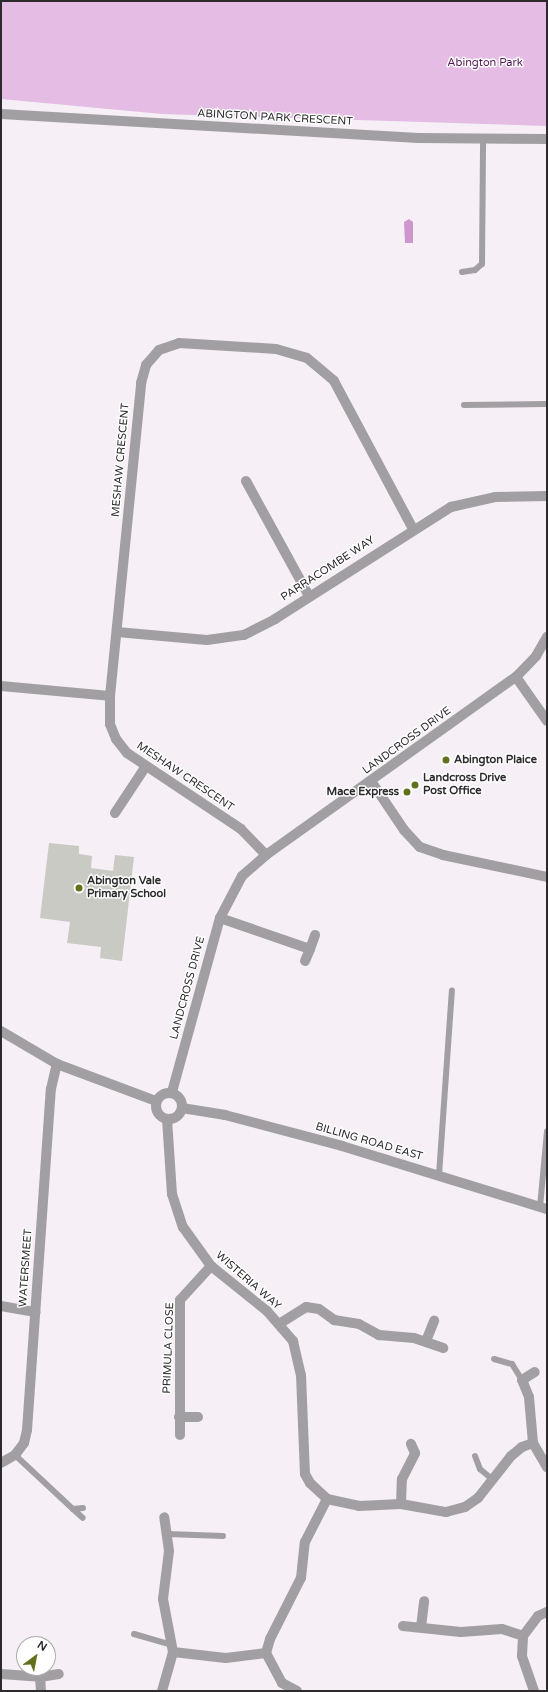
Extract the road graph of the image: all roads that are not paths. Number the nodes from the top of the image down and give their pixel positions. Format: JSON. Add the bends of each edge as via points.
{"nodes":[{"id":1,"x":1,"y":114,"type":"edge"},
{"id":2,"x":483,"y":139,"type":"junction"},
{"id":3,"x":547,"y":139,"type":"edge"},
{"id":4,"x":462,"y":272,"type":"dead end"},
{"id":5,"x":547,"y":404,"type":"edge"},
{"id":6,"x":464,"y":405,"type":"dead end"},
{"id":7,"x":246,"y":481,"type":"dead end"},
{"id":8,"x":547,"y":496,"type":"edge"},
{"id":9,"x":413,"y":529,"type":"junction"},
{"id":10,"x":309,"y":596,"type":"junction"},
{"id":11,"x":117,"y":632,"type":"junction"},
{"id":12,"x":547,"y":636,"type":"edge"},
{"id":13,"x":516,"y":677,"type":"junction"},
{"id":14,"x":1,"y":686,"type":"edge"},
{"id":15,"x":110,"y":696,"type":"junction"},
{"id":16,"x":547,"y":721,"type":"edge"},
{"id":17,"x":146,"y":766,"type":"junction"},
{"id":18,"x":371,"y":781,"type":"junction"},
{"id":19,"x":115,"y":813,"type":"dead end"},
{"id":20,"x":266,"y":855,"type":"junction"},
{"id":21,"x":547,"y":877,"type":"edge"},
{"id":22,"x":220,"y":918,"type":"junction"},
{"id":23,"x":315,"y":935,"type":"dead end"},
{"id":24,"x":310,"y":949,"type":"junction"},
{"id":25,"x":305,"y":960,"type":"dead end"},
{"id":26,"x":452,"y":990,"type":"dead end"},
{"id":27,"x":1,"y":1031,"type":"edge"},
{"id":28,"x":57,"y":1064,"type":"junction"},
{"id":29,"x":172,"y":1092,"type":"junction"},
{"id":30,"x":156,"y":1101,"type":"junction"},
{"id":31,"x":182,"y":1108,"type":"junction"},
{"id":32,"x":167,"y":1119,"type":"junction"},
{"id":33,"x":547,"y":1131,"type":"edge"},
{"id":34,"x":439,"y":1175,"type":"junction"},
{"id":35,"x":544,"y":1208,"type":"edge"},
{"id":36,"x":211,"y":1266,"type":"junction"},
{"id":37,"x":1,"y":1306,"type":"edge"},
{"id":38,"x":35,"y":1312,"type":"junction"},
{"id":39,"x":434,"y":1321,"type":"dead end"},
{"id":40,"x":279,"y":1324,"type":"junction"},
{"id":41,"x":426,"y":1341,"type":"junction"},
{"id":42,"x":442,"y":1348,"type":"dead end"},
{"id":43,"x":494,"y":1359,"type":"dead end"},
{"id":44,"x":535,"y":1372,"type":"dead end"},
{"id":45,"x":522,"y":1380,"type":"junction"},
{"id":46,"x":198,"y":1417,"type":"dead end"},
{"id":47,"x":179,"y":1418,"type":"junction"},
{"id":48,"x":180,"y":1435,"type":"dead end"},
{"id":49,"x":533,"y":1443,"type":"junction"},
{"id":50,"x":412,"y":1444,"type":"dead end"},
{"id":51,"x":15,"y":1454,"type":"junction"},
{"id":52,"x":474,"y":1456,"type":"dead end"},
{"id":53,"x":1,"y":1463,"type":"edge"},
{"id":54,"x":547,"y":1467,"type":"edge"},
{"id":55,"x":493,"y":1480,"type":"junction"},
{"id":56,"x":327,"y":1499,"type":"junction"},
{"id":57,"x":401,"y":1504,"type":"junction"},
{"id":58,"x":83,"y":1508,"type":"dead end"},
{"id":59,"x":73,"y":1509,"type":"junction"},
{"id":60,"x":164,"y":1517,"type":"dead end"},
{"id":61,"x":83,"y":1518,"type":"dead end"},
{"id":62,"x":167,"y":1534,"type":"junction"},
{"id":63,"x":224,"y":1536,"type":"dead end"},
{"id":64,"x":424,"y":1601,"type":"dead end"},
{"id":65,"x":547,"y":1612,"type":"edge"},
{"id":66,"x":403,"y":1626,"type":"dead end"},
{"id":67,"x":421,"y":1628,"type":"junction"},
{"id":68,"x":134,"y":1634,"type":"dead end"},
{"id":69,"x":524,"y":1636,"type":"junction"},
{"id":70,"x":172,"y":1649,"type":"junction"},
{"id":71,"x":266,"y":1653,"type":"junction"},
{"id":72,"x":1,"y":1674,"type":"edge"},
{"id":73,"x":59,"y":1674,"type":"dead end"},
{"id":74,"x":40,"y":1677,"type":"junction"},
{"id":75,"x":41,"y":1691,"type":"edge"},
{"id":76,"x":162,"y":1691,"type":"edge"},
{"id":77,"x":297,"y":1691,"type":"edge"},
{"id":78,"x":534,"y":1691,"type":"edge"}],
"edges":[{"from":1,"to":2,"type":"street","name":"ABINGTON PARK CRESCENT","via":[[366,136]]},
{"from":2,"to":3,"type":"street","name":"ABINGTON PARK CRESCENT"},
{"from":2,"to":4,"type":"lane","via":[[482,264],[475,270]]},
{"from":5,"to":6,"type":"lane"},
{"from":7,"to":10,"type":"street"},
{"from":8,"to":9,"type":"street","name":"PARRACOMBE WAY","via":[[495,497],[465,502],[438,513]]},
{"from":9,"to":10,"type":"street","name":"PARRACOMBE WAY"},
{"from":9,"to":11,"type":"street","name":"MESHAW CRESCENT","via":[[342,393],[322,368],[307,358],[276,349],[191,343],[170,345],[151,357],[142,374]]},
{"from":10,"to":11,"type":"street","name":"PARRACOMBE WAY","via":[[260,627],[234,638],[207,640]]},
{"from":11,"to":15,"type":"street","name":"MESHAW CRESCENT"},
{"from":12,"to":13,"type":"street","name":"LANDCROSS DRIVE","via":[[536,656]]},
{"from":13,"to":16,"type":"street"},
{"from":13,"to":18,"type":"street","name":"LANDCROSS DRIVE"},
{"from":14,"to":15,"type":"street"},
{"from":15,"to":17,"type":"street","name":"MESHAW CRESCENT","via":[[110,724],[116,739],[127,753]]},
{"from":17,"to":19,"type":"street"},
{"from":17,"to":20,"type":"street","name":"MESHAW CRESCENT","via":[[241,829]]},
{"from":18,"to":20,"type":"street","name":"LANDCROSS DRIVE"},
{"from":18,"to":21,"type":"street","via":[[404,830],[420,847],[443,855]]},
{"from":20,"to":22,"type":"street","name":"LANDCROSS DRIVE","via":[[242,876]]},
{"from":22,"to":24,"type":"street"},
{"from":22,"to":29,"type":"street","name":"LANDCROSS DRIVE"},
{"from":23,"to":24,"type":"street"},
{"from":24,"to":25,"type":"street"},
{"from":26,"to":34,"type":"lane"},
{"from":27,"to":28,"type":"street"},
{"from":28,"to":30,"type":"street"},
{"from":28,"to":38,"type":"street","name":"WATERSMEET","via":[[51,1089]]},
{"from":29,"to":30,"type":"street","via":[[166,1092]]},
{"from":29,"to":31,"type":"street","via":[[182,1101]]},
{"from":30,"to":32,"type":"street","via":[[156,1109],[160,1116]]},
{"from":31,"to":32,"type":"street","via":[[174,1118]]},
{"from":31,"to":34,"type":"street","name":"BILLING ROAD EAST","via":[[275,1128]]},
{"from":32,"to":36,"type":"street","name":"WISTERIA WAY","via":[[169,1169],[176,1210],[193,1244]]},
{"from":33,"to":35,"type":"lane"},
{"from":34,"to":35,"type":"street","name":"BILLING ROAD EAST"},
{"from":36,"to":40,"type":"street","name":"WISTERIA WAY","via":[[252,1298]]},
{"from":36,"to":47,"type":"street","name":"PRIMULA CLOSE","via":[[180,1300]]},
{"from":37,"to":38,"type":"street"},
{"from":38,"to":51,"type":"street","name":"WATERSMEET","via":[[27,1430],[24,1443]]},
{"from":39,"to":41,"type":"street"},
{"from":40,"to":41,"type":"street","via":[[306,1307],[319,1309],[334,1320],[359,1324],[380,1335]]},
{"from":40,"to":56,"type":"street","name":"WISTERIA WAY","via":[[293,1341],[301,1375],[305,1474],[310,1483]]},
{"from":41,"to":42,"type":"street"},
{"from":43,"to":45,"type":"lane","via":[[512,1364]]},
{"from":44,"to":45,"type":"street"},
{"from":45,"to":49,"type":"street","via":[[530,1397]]},
{"from":46,"to":47,"type":"street"},
{"from":47,"to":48,"type":"street","name":"PRIMULA CLOSE"},
{"from":49,"to":54,"type":"street"},
{"from":49,"to":55,"type":"street","via":[[511,1456]]},
{"from":50,"to":57,"type":"street","via":[[415,1453],[402,1479]]},
{"from":51,"to":53,"type":"street","name":"WATERSMEET"},
{"from":51,"to":59,"type":"lane"},
{"from":52,"to":55,"type":"lane","via":[[480,1469]]},
{"from":55,"to":57,"type":"street","via":[[478,1498],[464,1507],[446,1512]]},
{"from":56,"to":57,"type":"street","via":[[359,1506]]},
{"from":56,"to":71,"type":"street","via":[[305,1542],[301,1578]]},
{"from":58,"to":59,"type":"lane"},
{"from":59,"to":61,"type":"lane"},
{"from":60,"to":62,"type":"street"},
{"from":62,"to":63,"type":"lane"},
{"from":62,"to":70,"type":"street","via":[[169,1551],[164,1599]]},
{"from":64,"to":67,"type":"street"},
{"from":65,"to":69,"type":"street","via":[[538,1616]]},
{"from":66,"to":67,"type":"street"},
{"from":67,"to":69,"type":"street","via":[[461,1632],[502,1629]]},
{"from":68,"to":70,"type":"lane"},
{"from":69,"to":78,"type":"street","via":[[522,1656]]},
{"from":70,"to":71,"type":"street","via":[[226,1658]]},
{"from":70,"to":76,"type":"street"},
{"from":71,"to":77,"type":"street","via":[[282,1683]]},
{"from":72,"to":74,"type":"street"},
{"from":73,"to":74,"type":"street"},
{"from":74,"to":75,"type":"street"}]}
